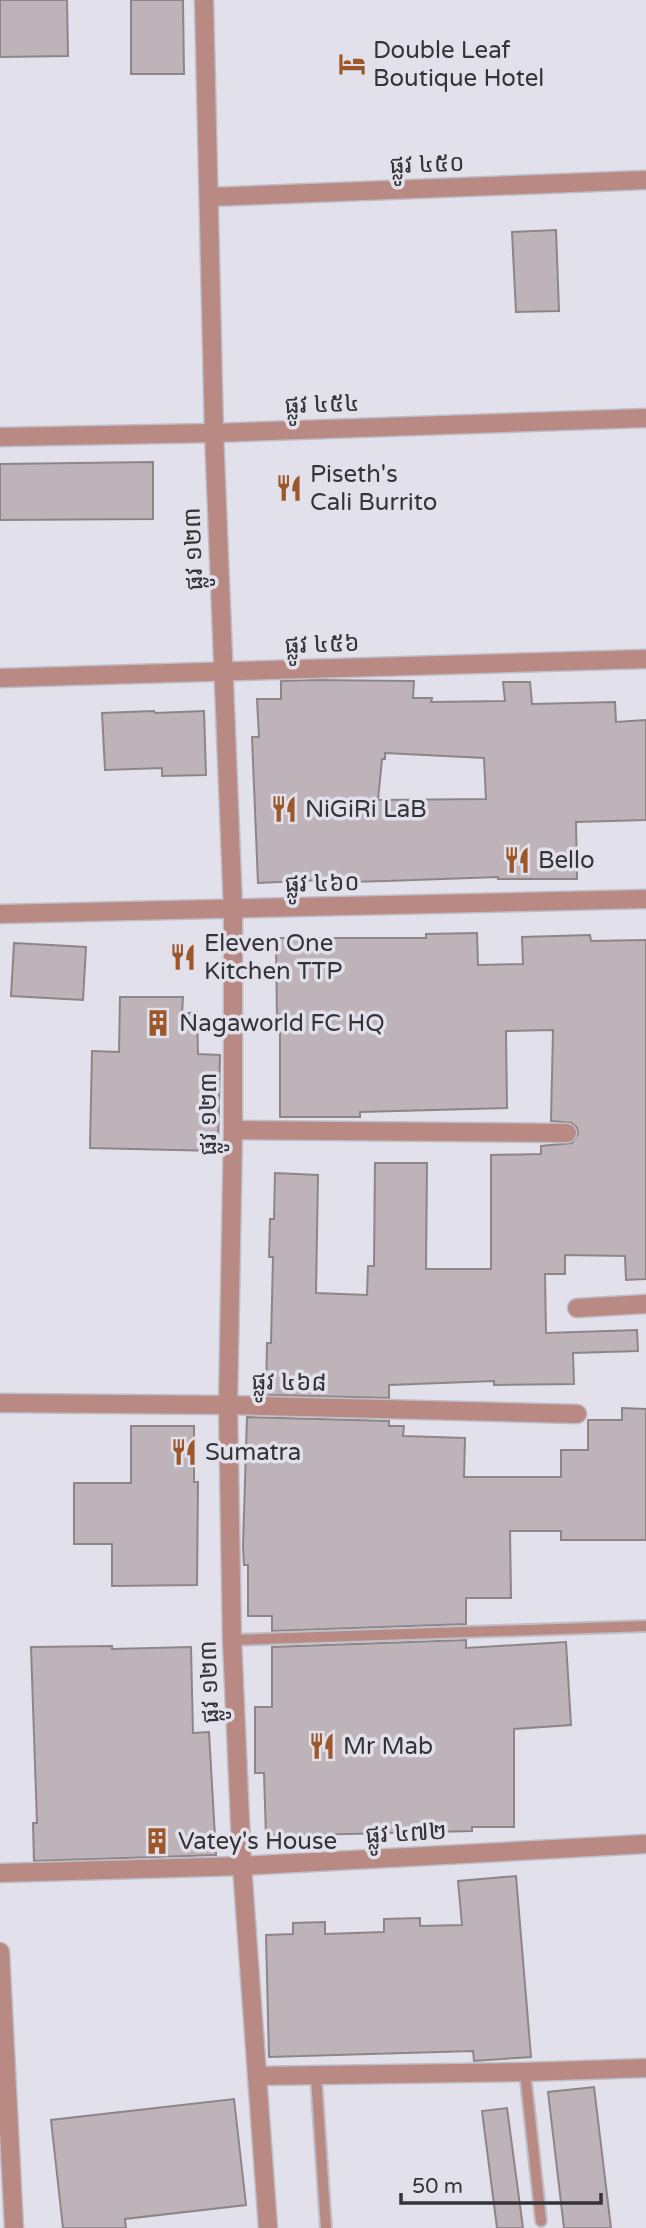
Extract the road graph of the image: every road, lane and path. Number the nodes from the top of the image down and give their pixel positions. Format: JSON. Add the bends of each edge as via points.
{"nodes":[{"id":1,"x":204,"y":0,"type":"edge"},
{"id":2,"x":646,"y":180,"type":"edge"},
{"id":3,"x":209,"y":197,"type":"junction"},
{"id":4,"x":646,"y":418,"type":"edge"},
{"id":5,"x":214,"y":433,"type":"junction"},
{"id":6,"x":0,"y":437,"type":"edge"},
{"id":7,"x":646,"y":659,"type":"edge"},
{"id":8,"x":221,"y":671,"type":"junction"},
{"id":9,"x":0,"y":678,"type":"edge"},
{"id":10,"x":646,"y":899,"type":"edge"},
{"id":11,"x":233,"y":909,"type":"junction"},
{"id":12,"x":0,"y":914,"type":"edge"},
{"id":13,"x":233,"y":1130,"type":"junction"},
{"id":14,"x":568,"y":1133,"type":"dead end"},
{"id":15,"x":646,"y":1304,"type":"edge"},
{"id":16,"x":577,"y":1308,"type":"dead end"},
{"id":17,"x":0,"y":1403,"type":"edge"},
{"id":18,"x":228,"y":1405,"type":"junction"},
{"id":19,"x":577,"y":1414,"type":"dead end"},
{"id":20,"x":646,"y":1626,"type":"edge"},
{"id":21,"x":232,"y":1640,"type":"junction"},
{"id":22,"x":646,"y":1844,"type":"edge"},
{"id":23,"x":242,"y":1866,"type":"junction"},
{"id":24,"x":0,"y":1873,"type":"edge"},
{"id":25,"x":0,"y":1952,"type":"edge"},
{"id":26,"x":646,"y":2068,"type":"edge"},
{"id":27,"x":525,"y":2072,"type":"junction"},
{"id":28,"x":257,"y":2076,"type":"junction"},
{"id":29,"x":316,"y":2076,"type":"junction"},
{"id":30,"x":4,"y":2103,"type":"edge"},
{"id":31,"x":541,"y":2221,"type":"dead end"},
{"id":32,"x":14,"y":2228,"type":"edge"},
{"id":33,"x":268,"y":2228,"type":"edge"},
{"id":34,"x":326,"y":2228,"type":"edge"}],
"edges":[{"from":1,"to":3,"type":"street","name":"ផ្លូវ ១២៣"},
{"from":2,"to":3,"type":"street","name":"ផ្លូវ ៤៥០"},
{"from":3,"to":5,"type":"street","name":"ផ្លូវ ១២៣"},
{"from":4,"to":5,"type":"street","name":"ផ្លូវ ៤៥៤"},
{"from":5,"to":6,"type":"street","name":"ផ្លូវ ៤៥៤"},
{"from":5,"to":8,"type":"street","name":"ផ្លូវ ១២៣"},
{"from":7,"to":8,"type":"street","name":"ផ្លូវ ៤៥៦"},
{"from":8,"to":9,"type":"street","name":"ផ្លូវ ៤៥៦"},
{"from":8,"to":11,"type":"street","name":"ផ្លូវ ១២៣"},
{"from":10,"to":11,"type":"street","name":"ផ្លូវ ៤៦០"},
{"from":11,"to":12,"type":"street","name":"ផ្លូវ ៤៦០"},
{"from":11,"to":13,"type":"street","name":"ផ្លូវ ១២៣"},
{"from":13,"to":14,"type":"street"},
{"from":13,"to":18,"type":"street","name":"ផ្លូវ ១២៣"},
{"from":15,"to":16,"type":"street"},
{"from":17,"to":18,"type":"street","name":"ផ្លូវ ៤៦៨"},
{"from":18,"to":19,"type":"street","name":"ផ្លូវ ៤៦៨"},
{"from":18,"to":21,"type":"street","name":"ផ្លូវ ១២៣"},
{"from":20,"to":21,"type":"lane"},
{"from":21,"to":23,"type":"street","name":"ផ្លូវ ១២៣"},
{"from":22,"to":23,"type":"street","name":"ផ្លូវ ៤៧២"},
{"from":23,"to":24,"type":"street","name":"ផ្លូវ ៤៧២"},
{"from":23,"to":28,"type":"street","name":"ផ្លូវ ១២៣"},
{"from":25,"to":30,"type":"street"},
{"from":26,"to":27,"type":"street"},
{"from":27,"to":29,"type":"street"},
{"from":27,"to":31,"type":"lane"},
{"from":28,"to":29,"type":"street"},
{"from":28,"to":33,"type":"street","name":"ផ្លូវ ១២៣"},
{"from":29,"to":34,"type":"lane"},
{"from":30,"to":32,"type":"street"}]}
